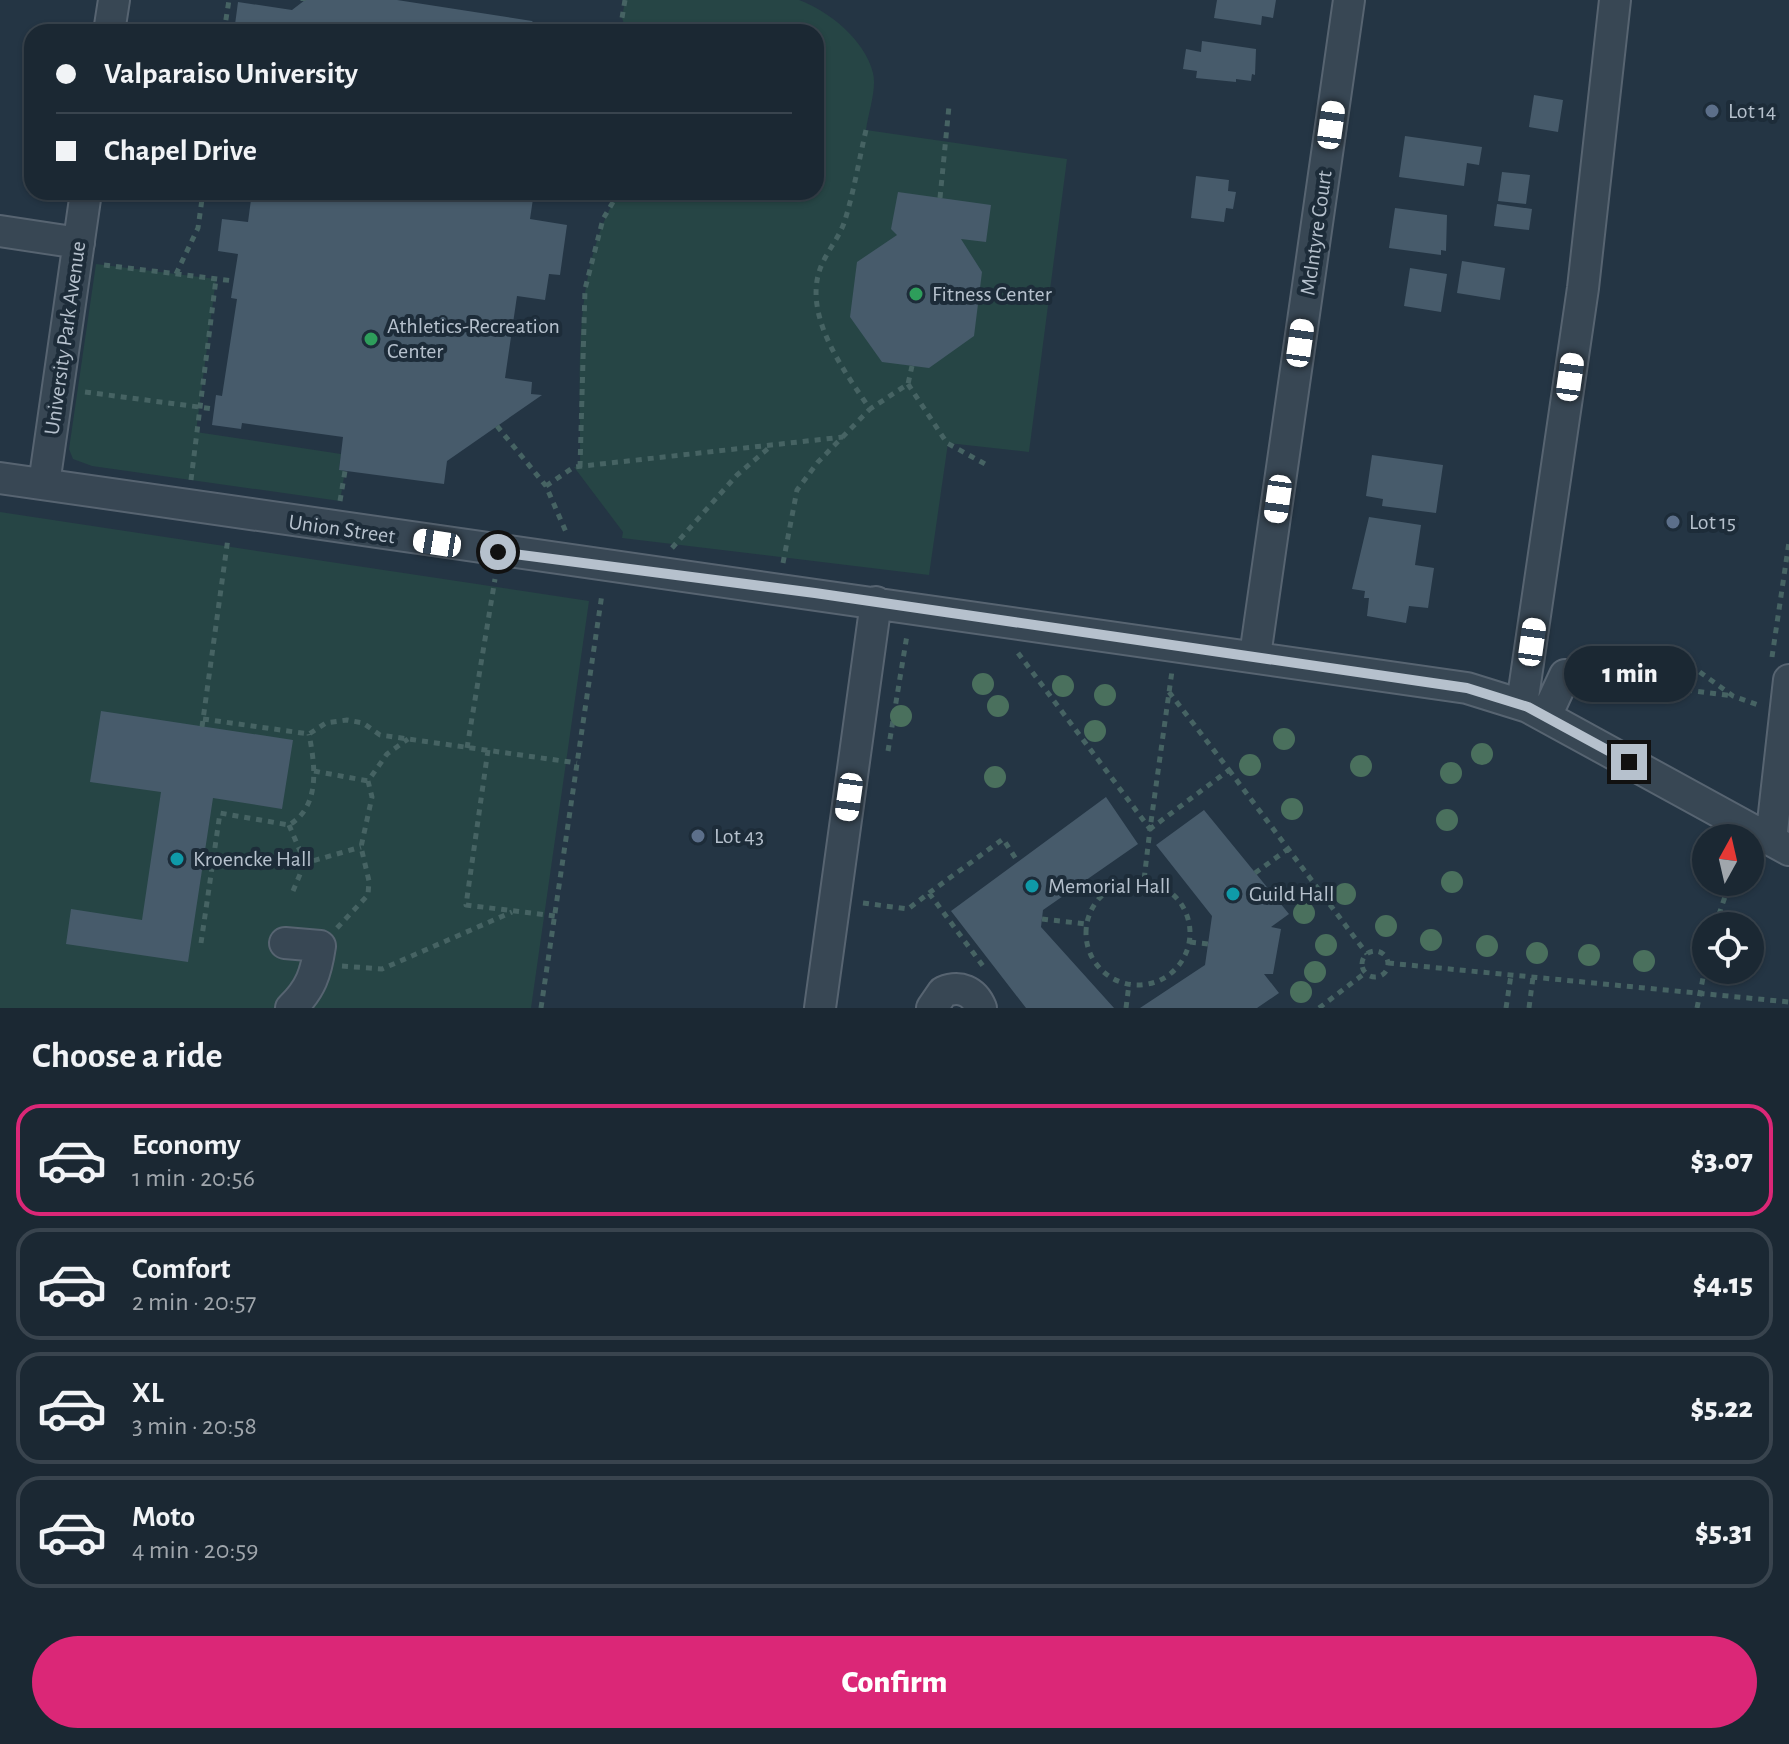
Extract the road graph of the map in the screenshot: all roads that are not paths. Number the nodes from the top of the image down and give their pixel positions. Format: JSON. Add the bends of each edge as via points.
{"nodes":[{"id":1,"x":114,"y":0,"type":"edge"},
{"id":2,"x":1349,"y":0,"type":"edge"},
{"id":3,"x":1615,"y":0,"type":"edge"},
{"id":4,"x":110,"y":24,"type":"edge"},
{"id":5,"x":86,"y":200,"type":"edge"},
{"id":6,"x":0,"y":231,"type":"edge"},
{"id":7,"x":88,"y":253,"type":"junction"},
{"id":8,"x":0,"y":478,"type":"edge"},
{"id":9,"x":44,"y":484,"type":"junction"},
{"id":10,"x":876,"y":602,"type":"junction"},
{"id":11,"x":1255,"y":656,"type":"junction"},
{"id":12,"x":1780,"y":671,"type":"edge"},
{"id":13,"x":1565,"y":675,"type":"dead end"},
{"id":14,"x":1534,"y":710,"type":"junction"},
{"id":15,"x":1780,"y":845,"type":"edge"},
{"id":16,"x":285,"y":943,"type":"dead end"},
{"id":17,"x":291,"y":1008,"type":"edge"},
{"id":18,"x":820,"y":1008,"type":"edge"},
{"id":19,"x":932,"y":1008,"type":"edge"},
{"id":20,"x":981,"y":1008,"type":"edge"}],
"edges":[{"from":1,"to":4,"type":"street"},
{"from":2,"to":11,"type":"street","name":"McIntyre Court"},
{"from":3,"to":14,"type":"street"},
{"from":5,"to":7,"type":"street","name":"University Park Avenue"},
{"from":6,"to":7,"type":"street"},
{"from":7,"to":9,"type":"street","name":"University Park Avenue"},
{"from":8,"to":9,"type":"street","name":"Union Street"},
{"from":9,"to":10,"type":"street","name":"Union Street","via":[[619,570]]},
{"from":10,"to":11,"type":"street","name":"Union Street"},
{"from":10,"to":18,"type":"street"},
{"from":11,"to":14,"type":"street","name":"Union Street","via":[[1467,688]]},
{"from":12,"to":15,"type":"street"},
{"from":13,"to":14,"type":"street"},
{"from":14,"to":15,"type":"street","name":"Union Street"},
{"from":16,"to":17,"type":"street","via":[[318,955],[307,992]]},
{"from":19,"to":20,"type":"street","via":[[943,992],[959,988],[974,996]]}]}
